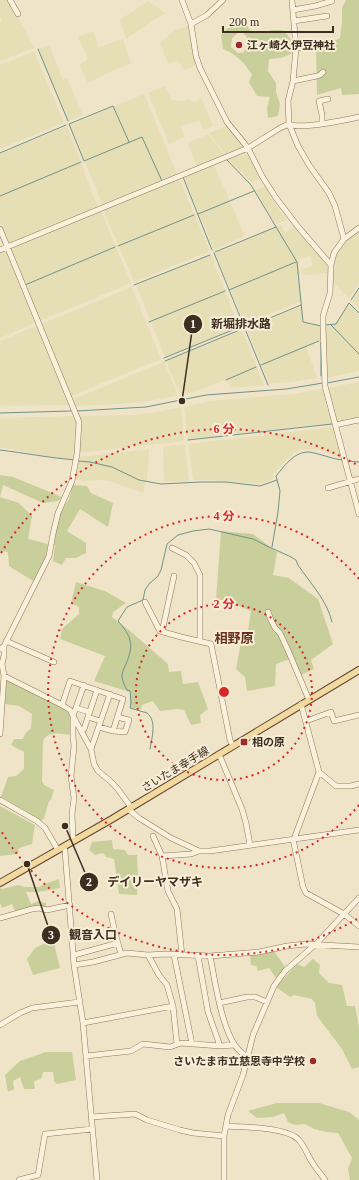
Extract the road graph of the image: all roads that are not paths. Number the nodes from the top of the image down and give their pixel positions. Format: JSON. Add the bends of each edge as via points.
{"nodes":[{"id":1,"x":10,"y":0,"type":"edge"},
{"id":2,"x":182,"y":0,"type":"edge"},
{"id":3,"x":223,"y":0,"type":"edge"},
{"id":4,"x":292,"y":0,"type":"edge"},
{"id":5,"x":332,"y":0,"type":"edge"},
{"id":6,"x":293,"y":10,"type":"junction"},
{"id":7,"x":18,"y":14,"type":"dead end"},
{"id":8,"x":327,"y":16,"type":"dead end"},
{"id":9,"x":294,"y":21,"type":"junction"},
{"id":10,"x":191,"y":24,"type":"junction"},
{"id":11,"x":322,"y":45,"type":"dead end"},
{"id":12,"x":296,"y":48,"type":"junction"},
{"id":13,"x":323,"y":72,"type":"dead end"},
{"id":14,"x":293,"y":81,"type":"junction"},
{"id":15,"x":328,"y":99,"type":"dead end"},
{"id":16,"x":359,"y":117,"type":"edge"},
{"id":17,"x":322,"y":123,"type":"junction"},
{"id":18,"x":289,"y":124,"type":"junction"},
{"id":19,"x":248,"y":148,"type":"junction"},
{"id":20,"x":359,"y":228,"type":"edge"},
{"id":21,"x":0,"y":229,"type":"edge"},
{"id":22,"x":344,"y":239,"type":"junction"},
{"id":23,"x":8,"y":247,"type":"junction"},
{"id":24,"x":0,"y":250,"type":"edge"},
{"id":25,"x":331,"y":265,"type":"junction"},
{"id":26,"x":359,"y":420,"type":"edge"},
{"id":27,"x":335,"y":425,"type":"junction"},
{"id":28,"x":359,"y":479,"type":"edge"},
{"id":29,"x":350,"y":481,"type":"junction"},
{"id":30,"x":328,"y":488,"type":"dead end"},
{"id":31,"x":359,"y":514,"type":"edge"},
{"id":32,"x":172,"y":548,"type":"dead end"},
{"id":33,"x":174,"y":576,"type":"dead end"},
{"id":34,"x":145,"y":602,"type":"dead end"},
{"id":35,"x":268,"y":612,"type":"dead end"},
{"id":36,"x":162,"y":632,"type":"junction"},
{"id":37,"x":200,"y":642,"type":"junction"},
{"id":38,"x":3,"y":645,"type":"edge"},
{"id":39,"x":54,"y":662,"type":"dead end"},
{"id":40,"x":1,"y":663,"type":"edge"},
{"id":41,"x":359,"y":670,"type":"edge"},
{"id":42,"x":4,"y":676,"type":"junction"},
{"id":43,"x":64,"y":678,"type":"dead end"},
{"id":44,"x":70,"y":681,"type":"junction"},
{"id":45,"x":84,"y":685,"type":"junction"},
{"id":46,"x":96,"y":690,"type":"junction"},
{"id":47,"x":110,"y":694,"type":"junction"},
{"id":48,"x":309,"y":700,"type":"junction"},
{"id":49,"x":301,"y":704,"type":"junction"},
{"id":50,"x":62,"y":705,"type":"junction"},
{"id":51,"x":76,"y":708,"type":"junction"},
{"id":52,"x":88,"y":715,"type":"junction"},
{"id":53,"x":359,"y":715,"type":"edge"},
{"id":54,"x":73,"y":716,"type":"junction"},
{"id":55,"x":117,"y":717,"type":"junction"},
{"id":56,"x":306,"y":721,"type":"junction"},
{"id":57,"x":99,"y":724,"type":"junction"},
{"id":58,"x":81,"y":730,"type":"junction"},
{"id":59,"x":113,"y":731,"type":"junction"},
{"id":60,"x":0,"y":734,"type":"edge"},
{"id":61,"x":233,"y":746,"type":"junction"},
{"id":62,"x":91,"y":750,"type":"junction"},
{"id":63,"x":220,"y":754,"type":"junction"},
{"id":64,"x":319,"y":772,"type":"junction"},
{"id":65,"x":359,"y":784,"type":"edge"},
{"id":66,"x":0,"y":800,"type":"edge"},
{"id":67,"x":130,"y":808,"type":"junction"},
{"id":68,"x":359,"y":830,"type":"edge"},
{"id":69,"x":153,"y":836,"type":"dead end"},
{"id":70,"x":294,"y":839,"type":"junction"},
{"id":71,"x":74,"y":841,"type":"junction"},
{"id":72,"x":250,"y":845,"type":"junction"},
{"id":73,"x":61,"y":848,"type":"junction"},
{"id":74,"x":199,"y":851,"type":"junction"},
{"id":75,"x":162,"y":856,"type":"junction"},
{"id":76,"x":0,"y":882,"type":"edge"},
{"id":77,"x":359,"y":898,"type":"edge"},
{"id":78,"x":70,"y":905,"type":"junction"},
{"id":79,"x":111,"y":914,"type":"dead end"},
{"id":80,"x":344,"y":914,"type":"junction"},
{"id":81,"x":0,"y":918,"type":"edge"},
{"id":82,"x":359,"y":926,"type":"edge"},
{"id":83,"x":118,"y":943,"type":"junction"},
{"id":84,"x":316,"y":944,"type":"junction"},
{"id":85,"x":359,"y":947,"type":"edge"},
{"id":86,"x":121,"y":954,"type":"junction"},
{"id":87,"x":74,"y":955,"type":"junction"},
{"id":88,"x":148,"y":955,"type":"junction"},
{"id":89,"x":174,"y":955,"type":"junction"},
{"id":90,"x":182,"y":955,"type":"junction"},
{"id":91,"x":198,"y":956,"type":"junction"},
{"id":92,"x":210,"y":956,"type":"junction"},
{"id":93,"x":74,"y":965,"type":"junction"},
{"id":94,"x":80,"y":1002,"type":"junction"},
{"id":95,"x":267,"y":1002,"type":"junction"},
{"id":96,"x":219,"y":1003,"type":"junction"},
{"id":97,"x":173,"y":1006,"type":"junction"},
{"id":98,"x":83,"y":1023,"type":"junction"},
{"id":99,"x":0,"y":1025,"type":"edge"},
{"id":100,"x":177,"y":1044,"type":"junction"},
{"id":101,"x":192,"y":1044,"type":"junction"},
{"id":102,"x":234,"y":1045,"type":"junction"},
{"id":103,"x":220,"y":1046,"type":"junction"},
{"id":104,"x":86,"y":1056,"type":"junction"},
{"id":105,"x":248,"y":1057,"type":"junction"},
{"id":106,"x":91,"y":1117,"type":"junction"},
{"id":107,"x":226,"y":1126,"type":"junction"},
{"id":108,"x":92,"y":1129,"type":"junction"},
{"id":109,"x":224,"y":1136,"type":"junction"},
{"id":110,"x":19,"y":1180,"type":"edge"},
{"id":111,"x":97,"y":1180,"type":"edge"},
{"id":112,"x":224,"y":1180,"type":"edge"},
{"id":113,"x":325,"y":1180,"type":"edge"}],
"edges":[{"from":1,"to":7,"type":"street"},
{"from":2,"to":10,"type":"street"},
{"from":3,"to":10,"type":"street","via":[[207,15]]},
{"from":4,"to":6,"type":"street"},
{"from":5,"to":6,"type":"street"},
{"from":6,"to":9,"type":"street"},
{"from":8,"to":9,"type":"street"},
{"from":9,"to":12,"type":"street"},
{"from":10,"to":19,"type":"street","via":[[200,68],[228,122]]},
{"from":11,"to":12,"type":"street"},
{"from":12,"to":14,"type":"street"},
{"from":13,"to":14,"type":"street","via":[[317,76]]},
{"from":14,"to":18,"type":"street","via":[[288,101]]},
{"from":15,"to":17,"type":"street","via":[[319,101]]},
{"from":16,"to":17,"type":"street"},
{"from":17,"to":18,"type":"street","via":[[292,126]]},
{"from":18,"to":19,"type":"street"},
{"from":18,"to":22,"type":"street","via":[[298,146],[335,206]]},
{"from":19,"to":23,"type":"street"},
{"from":19,"to":25,"type":"street","via":[[276,198]]},
{"from":20,"to":22,"type":"street"},
{"from":21,"to":23,"type":"street"},
{"from":22,"to":25,"type":"street","via":[[334,253]]},
{"from":23,"to":24,"type":"street"},
{"from":23,"to":38,"type":"street","via":[[79,422],[72,481],[58,513],[49,556]]},
{"from":25,"to":27,"type":"street","via":[[330,293],[324,316],[324,379]]},
{"from":26,"to":27,"type":"street"},
{"from":27,"to":29,"type":"street"},
{"from":28,"to":29,"type":"street"},
{"from":29,"to":30,"type":"street"},
{"from":29,"to":31,"type":"street"},
{"from":32,"to":37,"type":"street","via":[[186,555],[200,575]]},
{"from":33,"to":36,"type":"street"},
{"from":34,"to":36,"type":"street"},
{"from":35,"to":48,"type":"street","via":[[287,648]]},
{"from":36,"to":37,"type":"street"},
{"from":37,"to":61,"type":"street","via":[[211,644]]},
{"from":38,"to":39,"type":"street"},
{"from":38,"to":40,"type":"street","via":[[4,655]]},
{"from":40,"to":42,"type":"street"},
{"from":41,"to":48,"type":"main road","name":"さいたま幸手線"},
{"from":42,"to":50,"type":"street"},
{"from":42,"to":60,"type":"street"},
{"from":43,"to":44,"type":"street"},
{"from":44,"to":45,"type":"street"},
{"from":44,"to":50,"type":"street"},
{"from":45,"to":46,"type":"street"},
{"from":45,"to":51,"type":"street"},
{"from":46,"to":47,"type":"street"},
{"from":46,"to":52,"type":"street"},
{"from":47,"to":55,"type":"street","via":[[123,699]]},
{"from":47,"to":57,"type":"street"},
{"from":48,"to":49,"type":"main road","name":"さいたま幸手線"},
{"from":49,"to":56,"type":"street"},
{"from":49,"to":61,"type":"main road","name":"さいたま幸手線"},
{"from":50,"to":54,"type":"street","via":[[70,710]]},
{"from":51,"to":52,"type":"street"},
{"from":51,"to":54,"type":"street"},
{"from":52,"to":57,"type":"street"},
{"from":52,"to":58,"type":"street","via":[[84,729]]},
{"from":53,"to":56,"type":"street","via":[[334,721],[331,712]]},
{"from":54,"to":58,"type":"street"},
{"from":54,"to":71,"type":"street","via":[[71,776]]},
{"from":55,"to":59,"type":"street"},
{"from":55,"to":59,"type":"street","via":[[129,720],[125,732]]},
{"from":56,"to":64,"type":"street"},
{"from":57,"to":59,"type":"street"},
{"from":57,"to":62,"type":"street"},
{"from":58,"to":62,"type":"street"},
{"from":61,"to":63,"type":"main road","name":"さいたま幸手線"},
{"from":62,"to":67,"type":"street","via":[[98,770],[117,788]]},
{"from":63,"to":67,"type":"main road","name":"さいたま幸手線"},
{"from":63,"to":72,"type":"street","via":[[242,809]]},
{"from":64,"to":65,"type":"street","via":[[336,786]]},
{"from":64,"to":70,"type":"street"},
{"from":66,"to":73,"type":"street","via":[[37,821]]},
{"from":67,"to":71,"type":"main road","name":"さいたま幸手線"},
{"from":67,"to":74,"type":"street","via":[[139,818],[171,838]]},
{"from":68,"to":70,"type":"street"},
{"from":69,"to":75,"type":"street"},
{"from":70,"to":72,"type":"street"},
{"from":70,"to":80,"type":"street","via":[[303,887],[309,895]]},
{"from":71,"to":73,"type":"main road","name":"さいたま幸手線"},
{"from":72,"to":74,"type":"street"},
{"from":73,"to":76,"type":"main road","name":"さいたま幸手線"},
{"from":73,"to":78,"type":"street","via":[[65,851]]},
{"from":74,"to":75,"type":"street"},
{"from":75,"to":90,"type":"street","via":[[168,891],[178,909]]},
{"from":77,"to":80,"type":"street"},
{"from":78,"to":81,"type":"street","via":[[47,910],[32,909]]},
{"from":78,"to":87,"type":"street"},
{"from":79,"to":83,"type":"street"},
{"from":80,"to":82,"type":"street"},
{"from":80,"to":84,"type":"street"},
{"from":83,"to":86,"type":"street"},
{"from":83,"to":87,"type":"street"},
{"from":84,"to":85,"type":"street"},
{"from":84,"to":92,"type":"street"},
{"from":84,"to":95,"type":"street","via":[[285,971]]},
{"from":86,"to":88,"type":"street"},
{"from":86,"to":93,"type":"street"},
{"from":87,"to":93,"type":"street"},
{"from":88,"to":89,"type":"street"},
{"from":88,"to":97,"type":"street","via":[[167,985]]},
{"from":89,"to":90,"type":"street"},
{"from":89,"to":101,"type":"street"},
{"from":90,"to":91,"type":"street"},
{"from":91,"to":92,"type":"street"},
{"from":91,"to":103,"type":"street","via":[[208,1012]]},
{"from":92,"to":96,"type":"street"},
{"from":93,"to":94,"type":"street"},
{"from":94,"to":98,"type":"street"},
{"from":94,"to":99,"type":"street","via":[[32,1008]]},
{"from":95,"to":96,"type":"street","via":[[247,997]]},
{"from":95,"to":105,"type":"street","via":[[253,1035]]},
{"from":96,"to":102,"type":"street"},
{"from":97,"to":98,"type":"street"},
{"from":97,"to":100,"type":"street"},
{"from":98,"to":104,"type":"street"},
{"from":100,"to":101,"type":"street"},
{"from":100,"to":104,"type":"street","via":[[170,1047],[143,1044],[131,1051]]},
{"from":101,"to":103,"type":"street"},
{"from":102,"to":103,"type":"street"},
{"from":102,"to":105,"type":"street"},
{"from":104,"to":106,"type":"street"},
{"from":105,"to":107,"type":"street"},
{"from":106,"to":108,"type":"street"},
{"from":106,"to":109,"type":"street","via":[[135,1114],[180,1130]]},
{"from":107,"to":109,"type":"street"},
{"from":107,"to":113,"type":"street","via":[[271,1129],[294,1136]]},
{"from":108,"to":110,"type":"street","via":[[45,1134],[38,1175]]},
{"from":108,"to":111,"type":"street"},
{"from":109,"to":112,"type":"street"}]}
